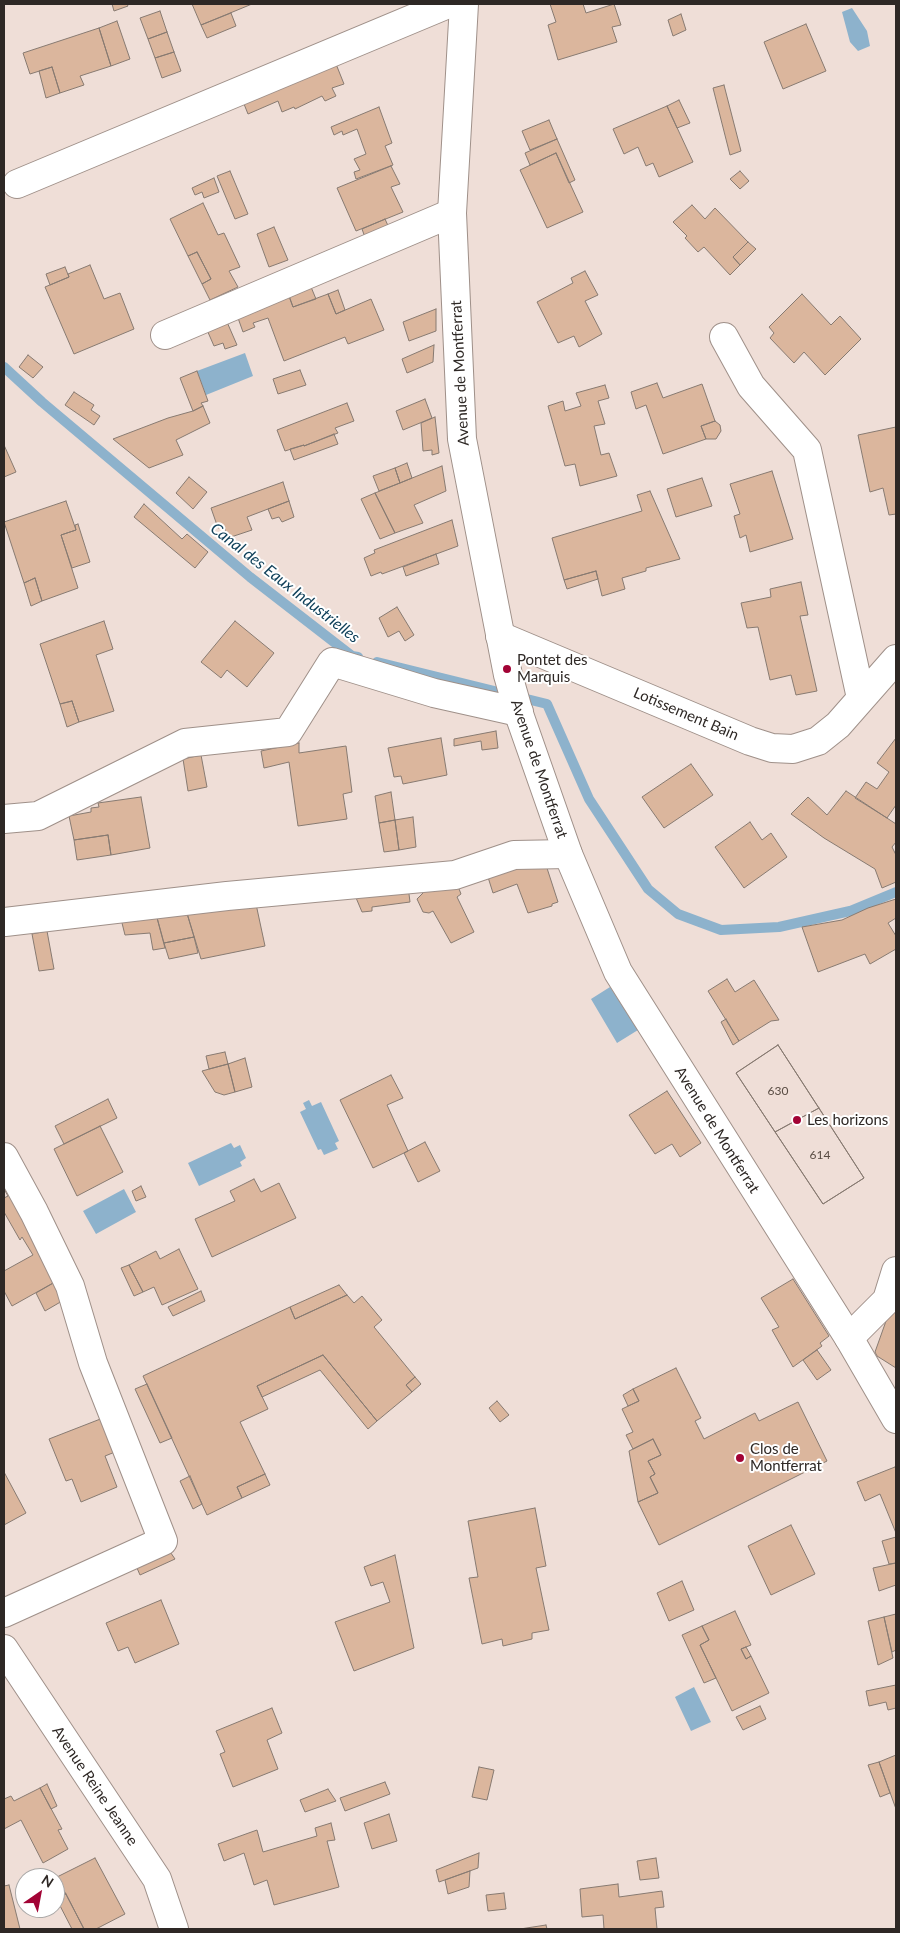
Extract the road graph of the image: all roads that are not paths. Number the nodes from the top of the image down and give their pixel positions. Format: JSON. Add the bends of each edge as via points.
{"nodes":[{"id":1,"x":448,"y":4,"type":"edge"},
{"id":2,"x":464,"y":4,"type":"edge"},
{"id":3,"x":17,"y":184,"type":"dead end"},
{"id":4,"x":452,"y":213,"type":"junction"},
{"id":5,"x":165,"y":335,"type":"dead end"},
{"id":6,"x":724,"y":337,"type":"dead end"},
{"id":7,"x":500,"y":636,"type":"junction"},
{"id":8,"x":896,"y":659,"type":"edge"},
{"id":9,"x":861,"y":698,"type":"junction"},
{"id":10,"x":518,"y":710,"type":"junction"},
{"id":11,"x":4,"y":819,"type":"edge"},
{"id":12,"x":568,"y":854,"type":"junction"},
{"id":13,"x":5,"y":922,"type":"edge"},
{"id":14,"x":4,"y":1157,"type":"edge"},
{"id":15,"x":896,"y":1271,"type":"edge"},
{"id":16,"x":848,"y":1338,"type":"junction"},
{"id":17,"x":896,"y":1419,"type":"edge"},
{"id":18,"x":4,"y":1613,"type":"edge"},
{"id":19,"x":4,"y":1648,"type":"edge"},
{"id":20,"x":174,"y":1929,"type":"edge"}],
"edges":[{"from":1,"to":3,"type":"street"},
{"from":2,"to":4,"type":"street","name":"Avenue de Montferrat"},
{"from":4,"to":5,"type":"street"},
{"from":4,"to":7,"type":"street","name":"Avenue de Montferrat","via":[[462,439]]},
{"from":6,"to":9,"type":"street","via":[[751,386],[807,450]]},
{"from":7,"to":9,"type":"street","name":"Lotissement Bain","via":[[772,748],[793,749],[818,740],[838,725]]},
{"from":7,"to":10,"type":"street","name":"Avenue de Montferrat"},
{"from":8,"to":9,"type":"street","name":"Lotissement Bain"},
{"from":10,"to":11,"type":"street","via":[[434,693],[332,662],[288,732],[185,743],[38,816]]},
{"from":10,"to":12,"type":"street","name":"Avenue de Montferrat"},
{"from":12,"to":13,"type":"street","via":[[514,855],[455,874]]},
{"from":12,"to":16,"type":"street","name":"Avenue de Montferrat","via":[[618,972]]},
{"from":14,"to":18,"type":"street","via":[[70,1286],[93,1363],[163,1541]]},
{"from":15,"to":16,"type":"street","via":[[887,1300]]},
{"from":16,"to":17,"type":"street","name":"Avenue de Montferrat"},
{"from":19,"to":20,"type":"street","name":"Avenue Reine Jeanne","via":[[157,1879]]}]}
